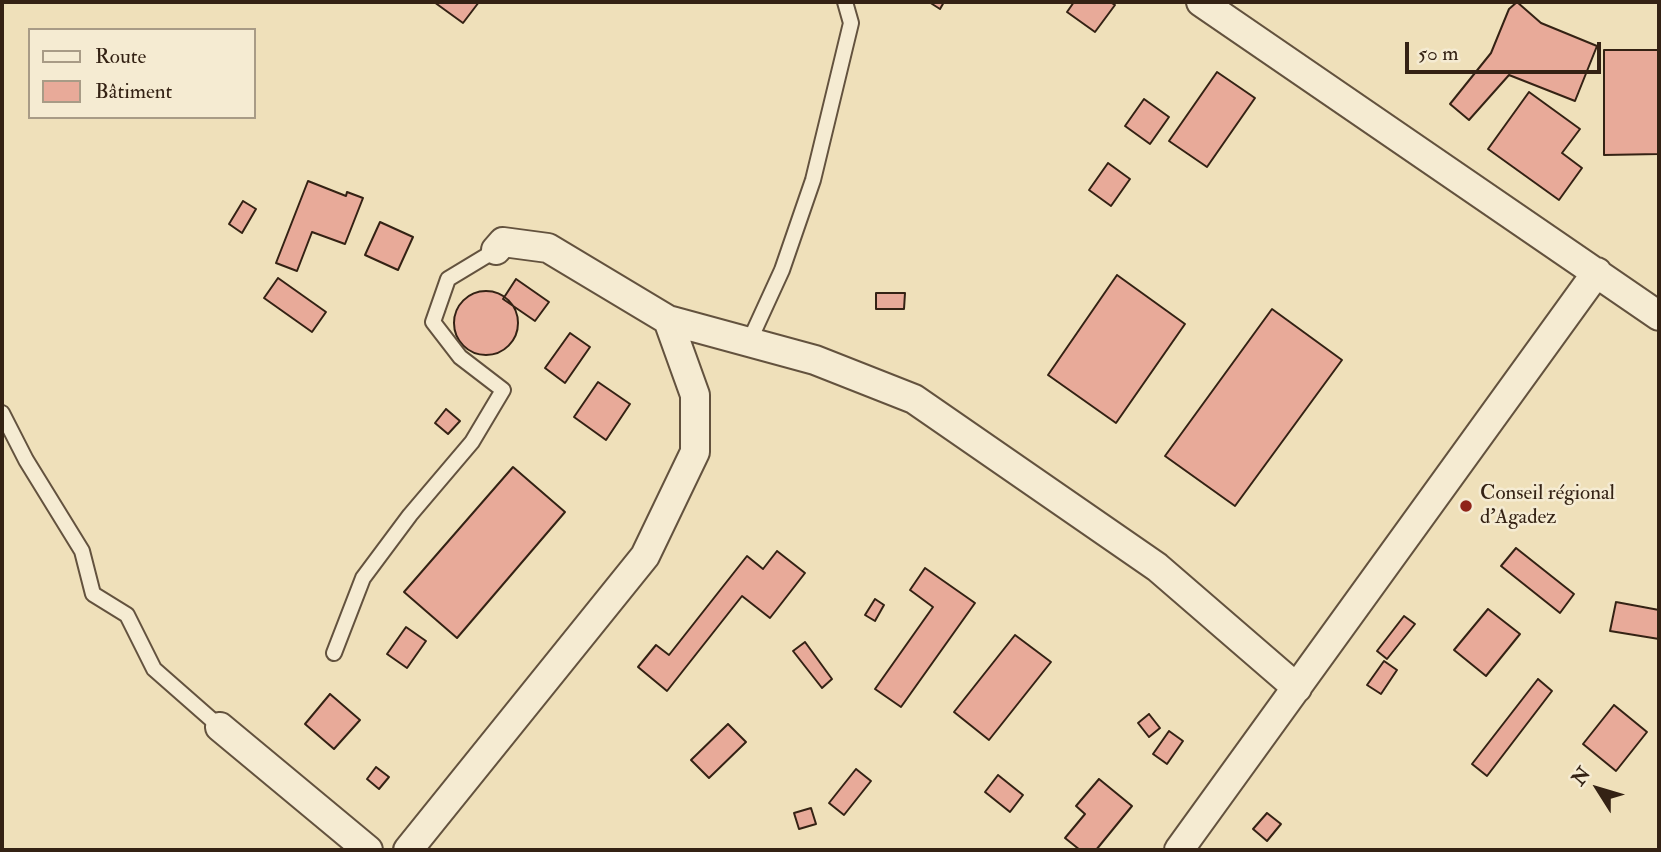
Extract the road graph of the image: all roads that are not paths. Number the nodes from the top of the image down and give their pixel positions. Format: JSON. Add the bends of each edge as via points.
{"nodes":[{"id":1,"x":845,"y":2,"type":"edge"},
{"id":2,"x":1201,"y":2,"type":"edge"},
{"id":3,"x":496,"y":250,"type":"joint"},
{"id":4,"x":1597,"y":272,"type":"junction"},
{"id":5,"x":1659,"y":316,"type":"edge"},
{"id":6,"x":668,"y":320,"type":"junction"},
{"id":7,"x":749,"y":342,"type":"junction"},
{"id":8,"x":2,"y":413,"type":"edge"},
{"id":9,"x":334,"y":653,"type":"dead end"},
{"id":10,"x":1297,"y":688,"type":"junction"},
{"id":11,"x":220,"y":727,"type":"joint"},
{"id":12,"x":368,"y":850,"type":"edge"},
{"id":13,"x":408,"y":850,"type":"edge"},
{"id":14,"x":1180,"y":850,"type":"edge"}],
"edges":[{"from":1,"to":7,"type":"lane","via":[[851,23],[813,180],[782,270]]},
{"from":2,"to":4,"type":"street"},
{"from":3,"to":6,"type":"street","via":[[503,242],[548,248]]},
{"from":3,"to":9,"type":"lane","via":[[448,279],[433,322],[460,357],[503,390],[472,442],[363,578]]},
{"from":4,"to":5,"type":"street"},
{"from":4,"to":10,"type":"street"},
{"from":6,"to":7,"type":"street"},
{"from":6,"to":13,"type":"street","via":[[695,395],[695,452],[645,556]]},
{"from":7,"to":10,"type":"street","via":[[815,360],[914,399],[1157,568]]},
{"from":8,"to":11,"type":"lane","via":[[82,551],[93,594],[127,615],[154,668]]},
{"from":10,"to":14,"type":"street"},
{"from":11,"to":12,"type":"street"}]}
